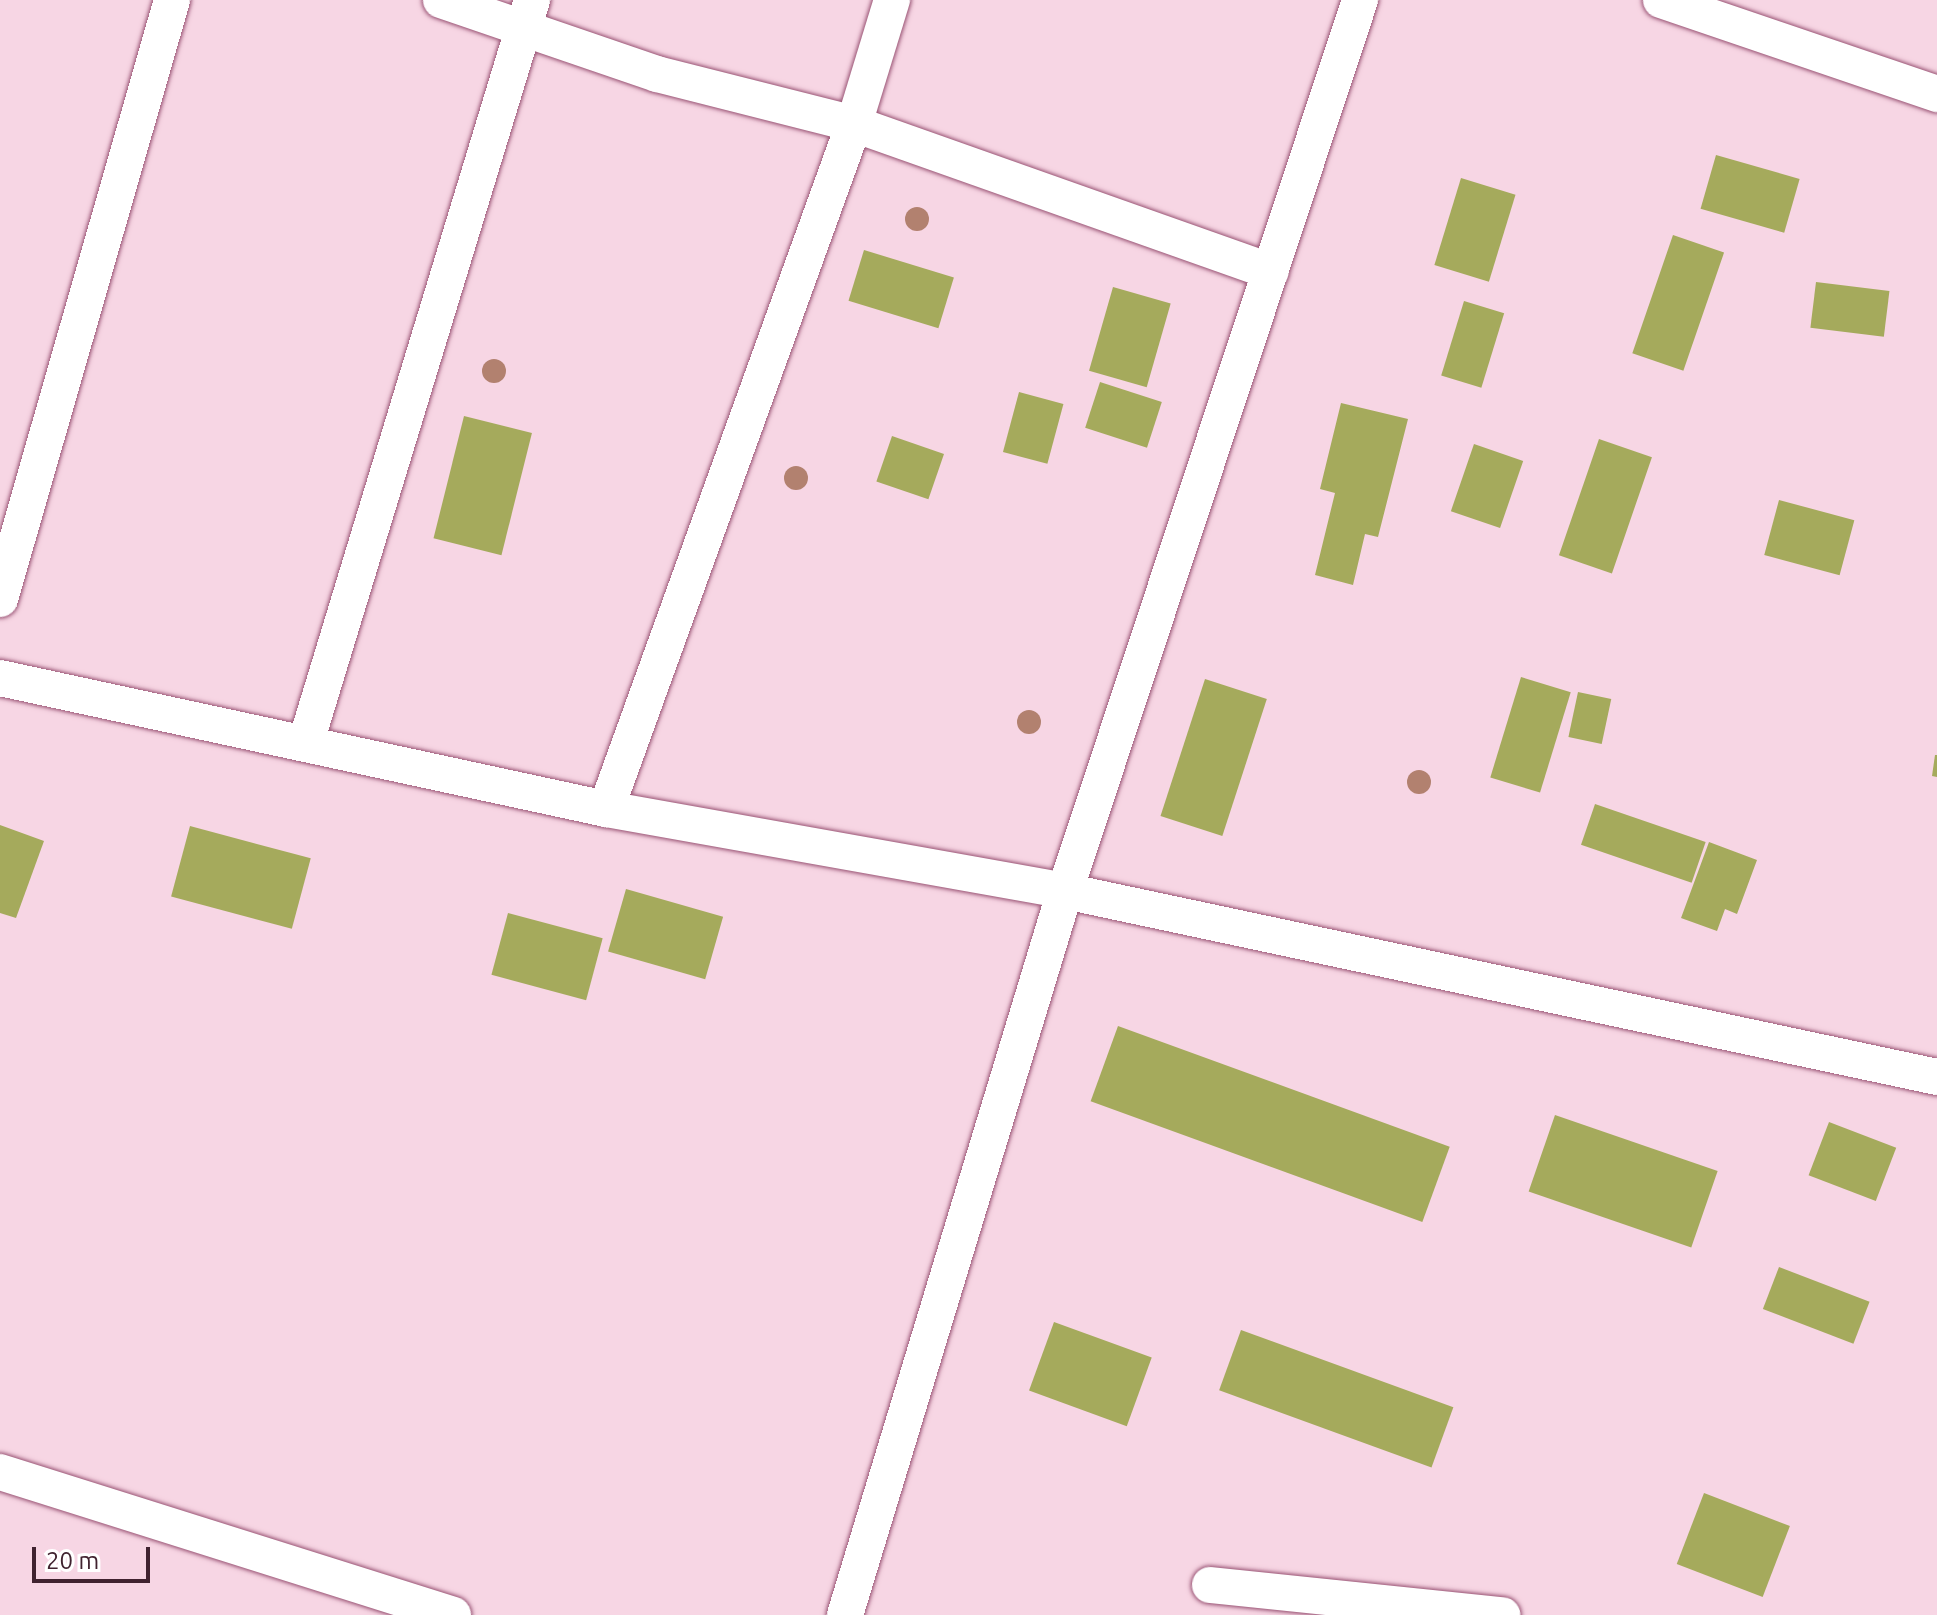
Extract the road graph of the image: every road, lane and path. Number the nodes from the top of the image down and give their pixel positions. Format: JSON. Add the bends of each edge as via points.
{"nodes":[{"id":1,"x":172,"y":0,"type":"edge"},
{"id":2,"x":441,"y":0,"type":"edge"},
{"id":3,"x":892,"y":0,"type":"edge"},
{"id":4,"x":1360,"y":0,"type":"edge"},
{"id":5,"x":1661,"y":0,"type":"edge"},
{"id":6,"x":527,"y":14,"type":"edge"},
{"id":7,"x":1937,"y":94,"type":"edge"},
{"id":8,"x":854,"y":124,"type":"junction"},
{"id":9,"x":1271,"y":272,"type":"junction"},
{"id":10,"x":0,"y":599,"type":"edge"},
{"id":11,"x":0,"y":678,"type":"edge"},
{"id":12,"x":306,"y":742,"type":"junction"},
{"id":13,"x":606,"y":809,"type":"junction"},
{"id":14,"x":1065,"y":891,"type":"junction"},
{"id":15,"x":1937,"y":1077,"type":"edge"},
{"id":16,"x":0,"y":1472,"type":"edge"},
{"id":17,"x":1210,"y":1585,"type":"dead end"},
{"id":18,"x":453,"y":1615,"type":"edge"},
{"id":19,"x":845,"y":1615,"type":"edge"},
{"id":20,"x":1502,"y":1615,"type":"edge"}],
"edges":[{"from":1,"to":10,"type":"street"},
{"from":2,"to":6,"type":"street"},
{"from":3,"to":8,"type":"street"},
{"from":4,"to":9,"type":"street"},
{"from":5,"to":7,"type":"street"},
{"from":6,"to":8,"type":"street","via":[[657,74]]},
{"from":6,"to":12,"type":"street"},
{"from":8,"to":9,"type":"street"},
{"from":8,"to":13,"type":"street"},
{"from":9,"to":14,"type":"street"},
{"from":11,"to":12,"type":"street"},
{"from":12,"to":13,"type":"street"},
{"from":13,"to":14,"type":"street"},
{"from":14,"to":15,"type":"street"},
{"from":14,"to":19,"type":"street"},
{"from":16,"to":18,"type":"street"},
{"from":17,"to":20,"type":"street"}]}
